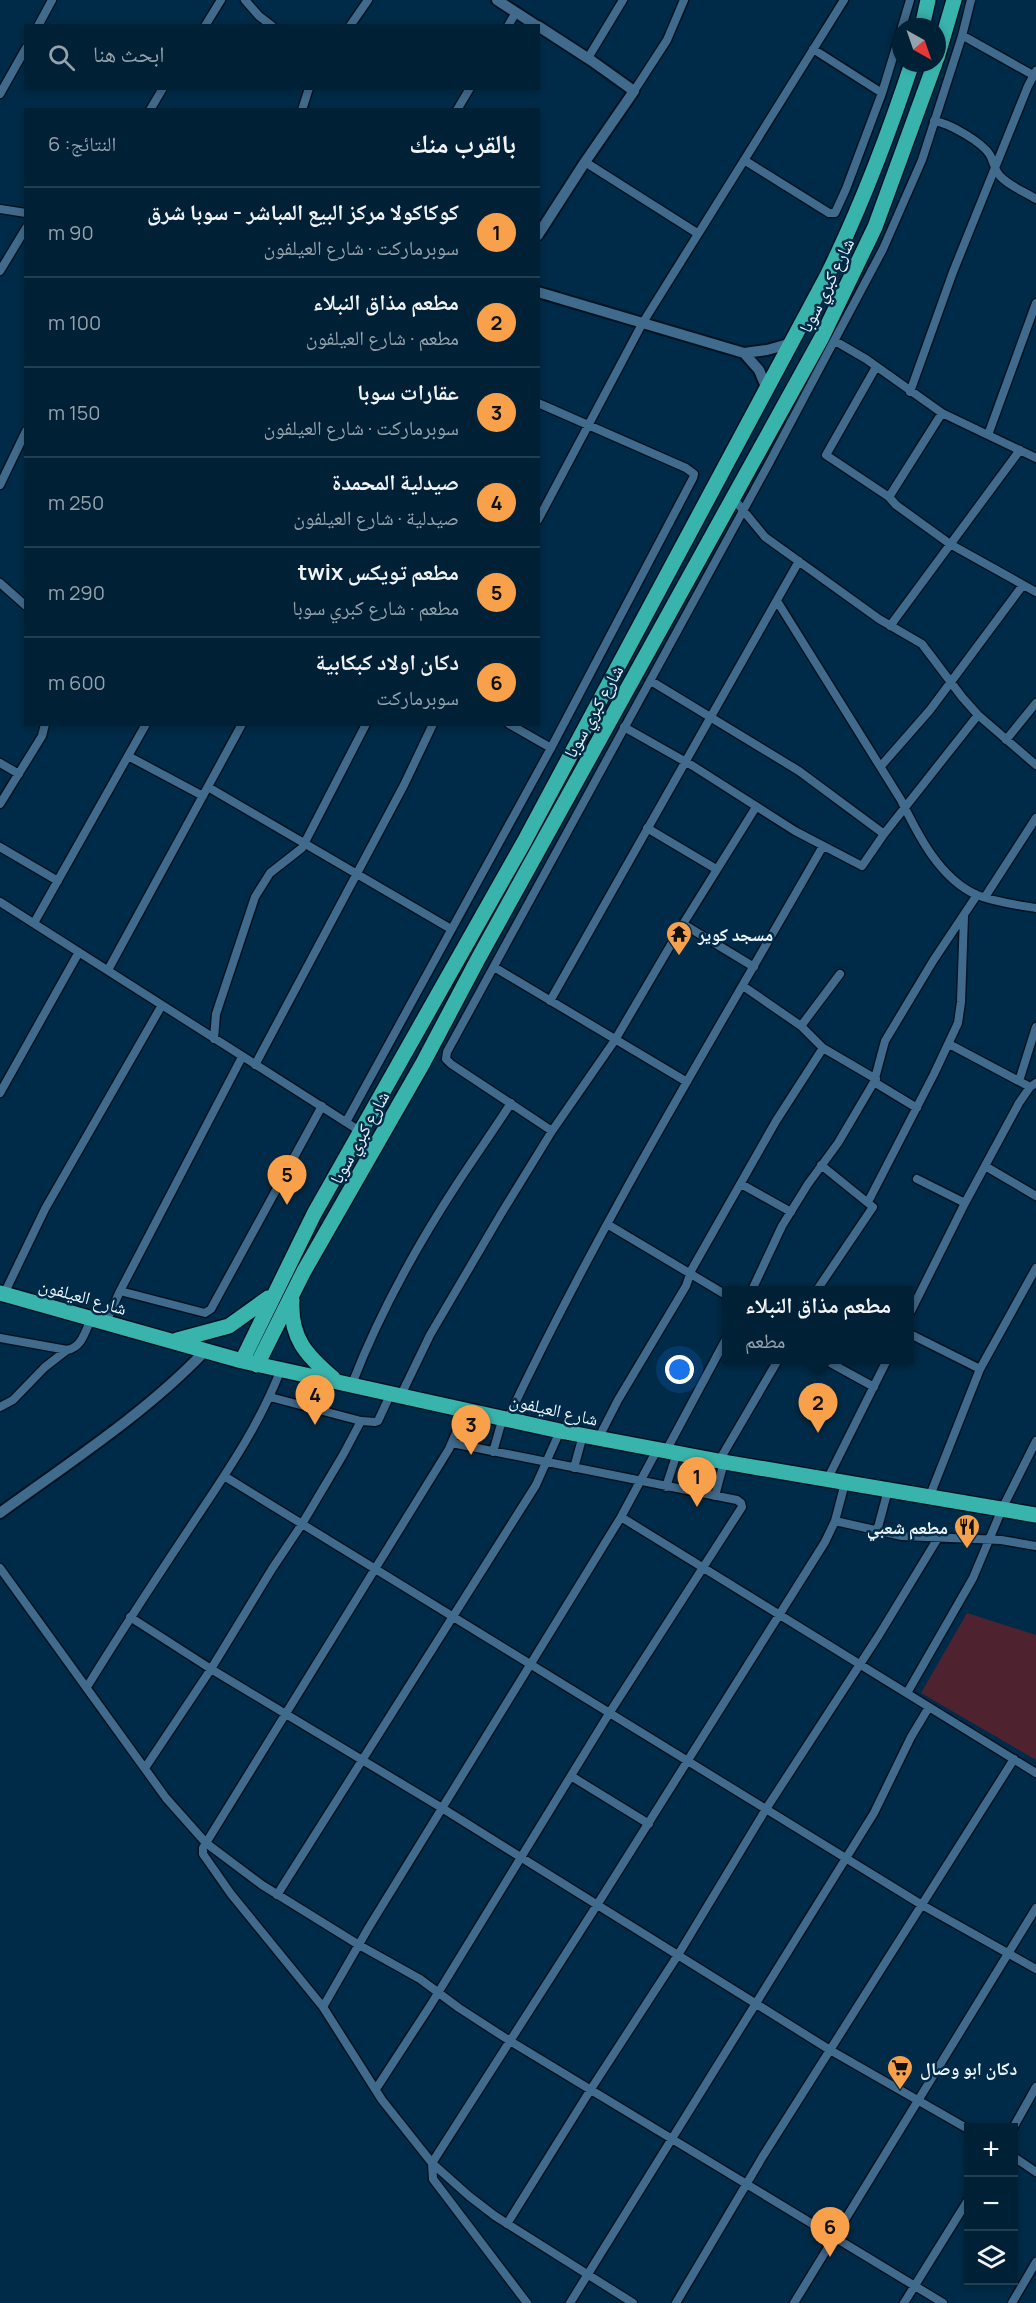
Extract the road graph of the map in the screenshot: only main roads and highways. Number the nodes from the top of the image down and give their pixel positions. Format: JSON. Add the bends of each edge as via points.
{"nodes":[{"id":1,"x":928,"y":0,"type":"edge"},
{"id":2,"x":954,"y":0,"type":"edge"},
{"id":3,"x":923,"y":18,"type":"edge"},
{"id":4,"x":946,"y":27,"type":"edge"},
{"id":5,"x":909,"y":72,"type":"edge"},
{"id":6,"x":932,"y":72,"type":"edge"},
{"id":7,"x":901,"y":95,"type":"junction"},
{"id":8,"x":922,"y":102,"type":"junction"},
{"id":9,"x":405,"y":1055,"type":"junction"},
{"id":10,"x":423,"y":1063,"type":"junction"},
{"id":11,"x":2,"y":1293,"type":"edge"},
{"id":12,"x":273,"y":1294,"type":"junction"},
{"id":13,"x":293,"y":1294,"type":"junction"},
{"id":14,"x":175,"y":1341,"type":"junction"},
{"id":15,"x":249,"y":1363,"type":"junction"},
{"id":16,"x":336,"y":1380,"type":"junction"},
{"id":17,"x":1036,"y":1515,"type":"edge"}],
"edges":[{"from":1,"to":3,"type":"highway"},
{"from":2,"to":4,"type":"highway"},
{"from":5,"to":7,"type":"highway","name":"شارع كبري سوبا"},
{"from":6,"to":8,"type":"highway","name":"شارع كبري سوبا"},
{"from":7,"to":8,"type":"highway"},
{"from":7,"to":9,"type":"highway","name":"شارع كبري سوبا","via":[[861,206],[792,342]]},
{"from":8,"to":10,"type":"highway","name":"شارع كبري سوبا","via":[[867,245],[822,337]]},
{"from":9,"to":10,"type":"highway"},
{"from":9,"to":12,"type":"highway","name":"شارع كبري سوبا"},
{"from":10,"to":13,"type":"highway","name":"شارع كبري سوبا"},
{"from":11,"to":14,"type":"highway","name":"شارع العيلفون"},
{"from":12,"to":14,"type":"highway","via":[[229,1326]]},
{"from":12,"to":15,"type":"highway","name":"شارع كبري سوبا"},
{"from":13,"to":15,"type":"highway","name":"شارع كبري سوبا"},
{"from":13,"to":16,"type":"highway","via":[[296,1334],[310,1356]]},
{"from":14,"to":15,"type":"highway","name":"شارع العيلفون"},
{"from":15,"to":16,"type":"highway","name":"شارع العيلفون"},
{"from":16,"to":17,"type":"highway","name":"شارع العيلفون","via":[[590,1437]]}]}
